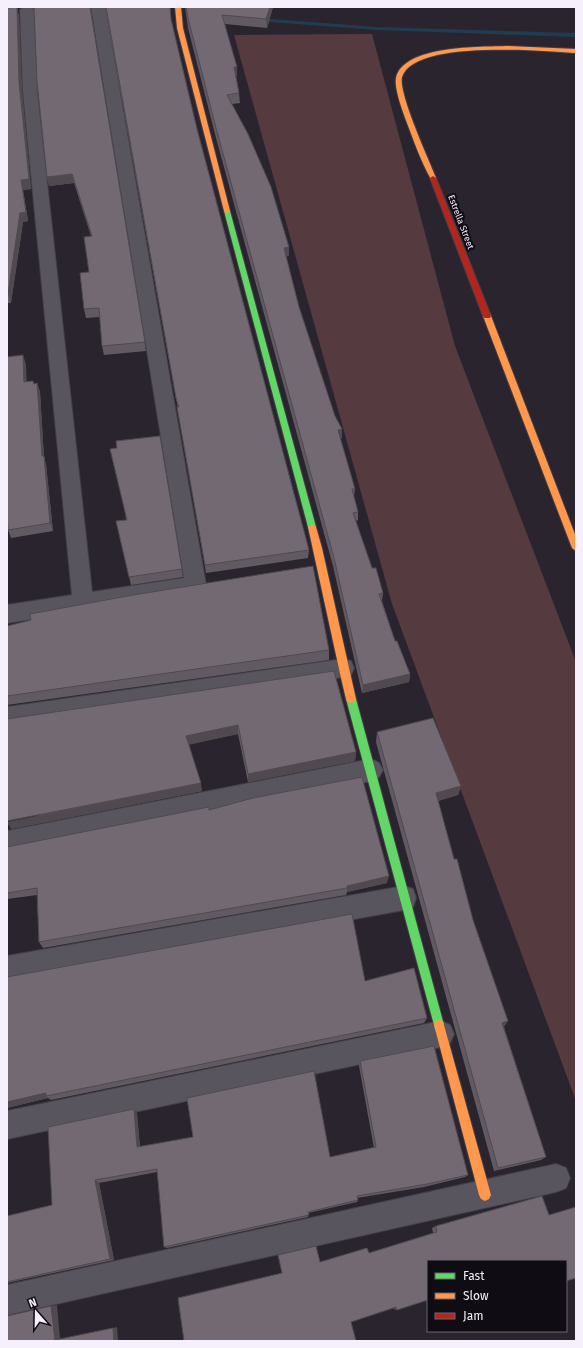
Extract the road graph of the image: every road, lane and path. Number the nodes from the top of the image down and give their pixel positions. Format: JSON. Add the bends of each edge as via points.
{"nodes":[{"id":1,"x":98,"y":7,"type":"edge"},
{"id":2,"x":178,"y":7,"type":"edge"},
{"id":3,"x":27,"y":10,"type":"dead end"},
{"id":4,"x":576,"y":51,"type":"edge"},
{"id":5,"x":576,"y":548,"type":"edge"},
{"id":6,"x":83,"y":602,"type":"junction"},
{"id":7,"x":7,"y":614,"type":"edge"},
{"id":8,"x":343,"y":668,"type":"junction"},
{"id":9,"x":7,"y":717,"type":"edge"},
{"id":10,"x":371,"y":770,"type":"junction"},
{"id":11,"x":7,"y":842,"type":"edge"},
{"id":12,"x":404,"y":898,"type":"junction"},
{"id":13,"x":7,"y":969,"type":"edge"},
{"id":14,"x":441,"y":1034,"type":"junction"},
{"id":15,"x":7,"y":1125,"type":"edge"},
{"id":16,"x":556,"y":1178,"type":"dead end"},
{"id":17,"x":485,"y":1195,"type":"junction"},
{"id":18,"x":7,"y":1300,"type":"edge"}],
"edges":[{"from":1,"to":6,"type":"street","via":[[204,584]]},
{"from":2,"to":8,"type":"street","via":[[180,28],[314,567]]},
{"from":3,"to":6,"type":"street","via":[[30,91]]},
{"from":4,"to":5,"type":"street","name":"Estrella Street","via":[[450,50],[414,59],[404,66],[398,78],[400,92]]},
{"from":6,"to":7,"type":"street"},
{"from":8,"to":9,"type":"street"},
{"from":8,"to":10,"type":"street"},
{"from":10,"to":11,"type":"street"},
{"from":10,"to":12,"type":"street"},
{"from":12,"to":13,"type":"street"},
{"from":12,"to":14,"type":"street"},
{"from":14,"to":15,"type":"street"},
{"from":14,"to":17,"type":"street"},
{"from":16,"to":17,"type":"street"},
{"from":17,"to":18,"type":"street"}]}
